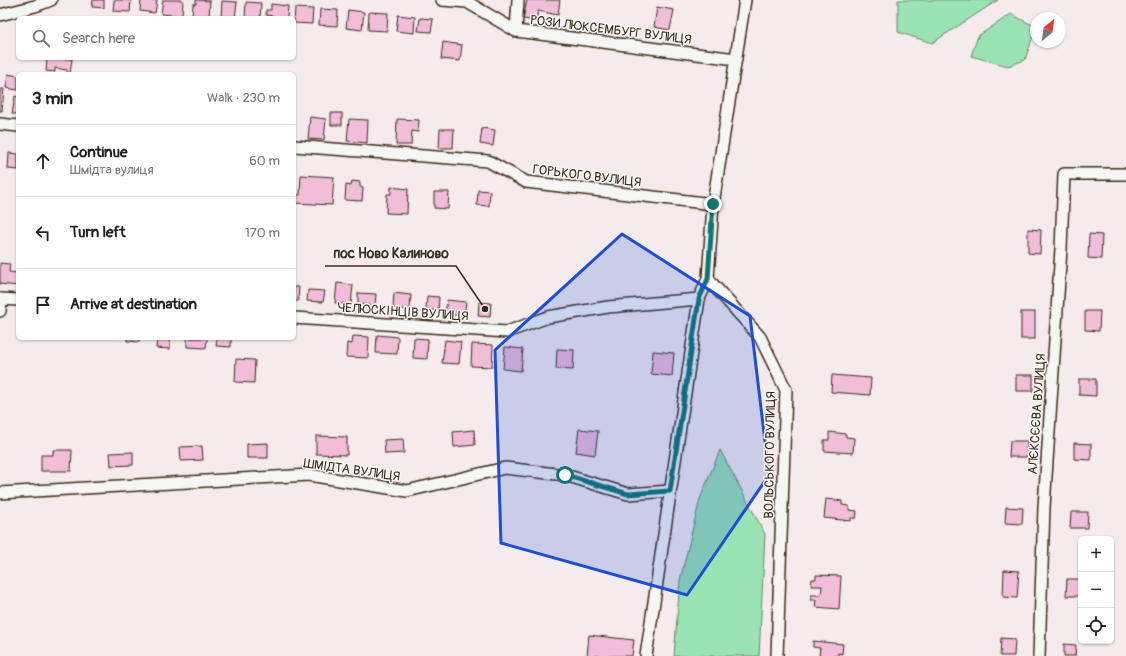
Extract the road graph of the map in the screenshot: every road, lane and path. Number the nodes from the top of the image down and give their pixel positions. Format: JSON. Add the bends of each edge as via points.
{"nodes":[{"id":1,"x":50,"y":0,"type":"edge"},
{"id":2,"x":442,"y":0,"type":"edge"},
{"id":3,"x":518,"y":0,"type":"edge"},
{"id":4,"x":745,"y":0,"type":"edge"},
{"id":5,"x":0,"y":15,"type":"edge"},
{"id":6,"x":516,"y":31,"type":"junction"},
{"id":7,"x":736,"y":59,"type":"junction"},
{"id":8,"x":0,"y":124,"type":"edge"},
{"id":9,"x":16,"y":126,"type":"edge"},
{"id":10,"x":296,"y":146,"type":"edge"},
{"id":11,"x":1126,"y":174,"type":"edge"},
{"id":12,"x":713,"y":204,"type":"junction"},
{"id":13,"x":708,"y":279,"type":"junction"},
{"id":14,"x":1,"y":299,"type":"edge"},
{"id":15,"x":699,"y":299,"type":"junction"},
{"id":16,"x":16,"y":300,"type":"edge"},
{"id":17,"x":0,"y":311,"type":"edge"},
{"id":18,"x":296,"y":318,"type":"edge"},
{"id":19,"x":670,"y":491,"type":"junction"},
{"id":20,"x":0,"y":493,"type":"edge"},
{"id":21,"x":646,"y":656,"type":"edge"},
{"id":22,"x":777,"y":656,"type":"edge"},
{"id":23,"x":1039,"y":656,"type":"edge"}],
"edges":[{"from":1,"to":5,"type":"street"},
{"from":2,"to":6,"type":"street","name":"РОЗИ ЛЮКСЕМБУРГ ВУЛИЦЯ","via":[[467,2]]},
{"from":3,"to":6,"type":"street"},
{"from":4,"to":7,"type":"street"},
{"from":6,"to":7,"type":"street","name":"РОЗИ ЛЮКСЕМБУРГ ВУЛИЦЯ"},
{"from":7,"to":12,"type":"street"},
{"from":8,"to":9,"type":"street"},
{"from":10,"to":12,"type":"street","name":"ГОРЬКОГО ВУЛИЦЯ","via":[[488,161],[526,182]]},
{"from":11,"to":23,"type":"street","name":"АЛЄКСЄЄВА ВУЛИЦЯ","via":[[1064,174],[1044,507]]},
{"from":12,"to":13,"type":"street"},
{"from":13,"to":15,"type":"street"},
{"from":13,"to":22,"type":"street","name":"ВОЛЬСЬКОГО ВУЛИЦЯ","via":[[760,337],[786,390]]},
{"from":14,"to":16,"type":"street"},
{"from":14,"to":17,"type":"street"},
{"from":15,"to":18,"type":"street","name":"ЧЕЛЮСКІНЦІВ ВУЛИЦЯ","via":[[608,307],[548,316],[507,332]]},
{"from":15,"to":19,"type":"street"},
{"from":19,"to":20,"type":"street","name":"ШМІДТА ВУЛИЦЯ","via":[[628,494],[565,475],[505,468],[408,491],[309,475]]},
{"from":19,"to":21,"type":"street"}]}
